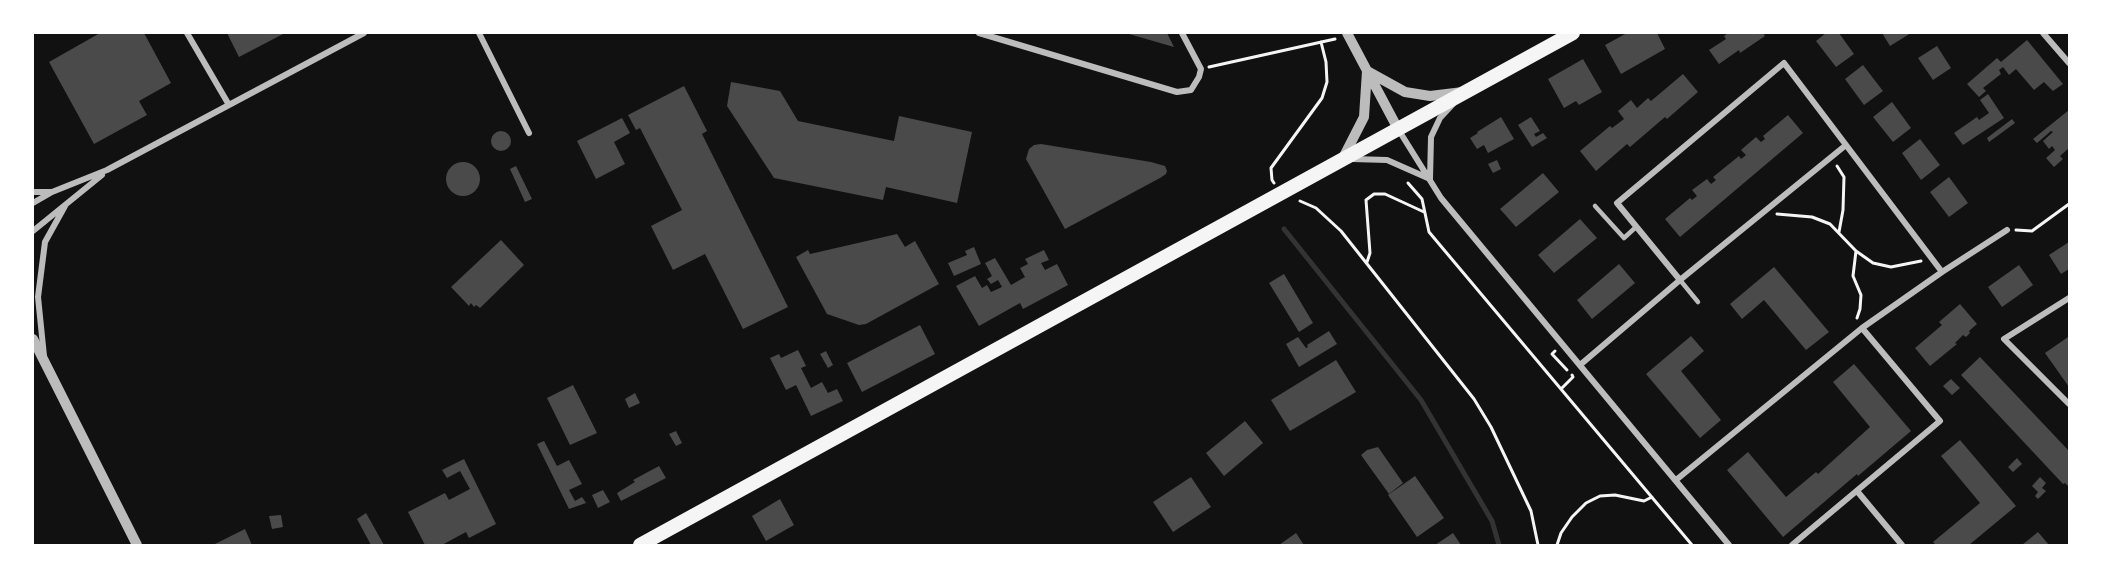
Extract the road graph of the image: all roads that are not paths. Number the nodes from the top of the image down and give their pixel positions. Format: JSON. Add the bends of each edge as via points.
{"nodes":[{"id":1,"x":187,"y":33,"type":"edge"},
{"id":2,"x":364,"y":33,"type":"edge"},
{"id":3,"x":478,"y":33,"type":"edge"},
{"id":4,"x":979,"y":33,"type":"edge"},
{"id":5,"x":1182,"y":33,"type":"edge"},
{"id":6,"x":1573,"y":33,"type":"edge"},
{"id":7,"x":2043,"y":33,"type":"edge"},
{"id":8,"x":1347,"y":34,"type":"edge"},
{"id":9,"x":2069,"y":63,"type":"edge"},
{"id":10,"x":1367,"y":71,"type":"junction"},
{"id":11,"x":1466,"y":91,"type":"junction"},
{"id":12,"x":229,"y":105,"type":"junction"},
{"id":13,"x":1398,"y":129,"type":"junction"},
{"id":14,"x":529,"y":133,"type":"dead end"},
{"id":15,"x":1846,"y":145,"type":"junction"},
{"id":16,"x":1343,"y":159,"type":"junction"},
{"id":17,"x":107,"y":170,"type":"junction"},
{"id":18,"x":1430,"y":179,"type":"junction"},
{"id":19,"x":33,"y":192,"type":"edge"},
{"id":20,"x":51,"y":192,"type":"junction"},
{"id":21,"x":33,"y":203,"type":"edge"},
{"id":22,"x":65,"y":206,"type":"junction"},
{"id":23,"x":1595,"y":206,"type":"dead end"},
{"id":24,"x":1636,"y":227,"type":"junction"},
{"id":25,"x":2007,"y":230,"type":"road end"},
{"id":26,"x":33,"y":231,"type":"edge"},
{"id":27,"x":1942,"y":272,"type":"junction"},
{"id":28,"x":1680,"y":280,"type":"junction"},
{"id":29,"x":2069,"y":298,"type":"edge"},
{"id":30,"x":1698,"y":302,"type":"dead end"},
{"id":31,"x":1862,"y":328,"type":"junction"},
{"id":32,"x":33,"y":339,"type":"edge"},
{"id":33,"x":45,"y":365,"type":"junction"},
{"id":34,"x":1580,"y":365,"type":"junction"},
{"id":35,"x":2069,"y":404,"type":"edge"},
{"id":36,"x":1676,"y":480,"type":"junction"},
{"id":37,"x":1857,"y":492,"type":"junction"},
{"id":38,"x":136,"y":545,"type":"edge"},
{"id":39,"x":640,"y":545,"type":"edge"},
{"id":40,"x":1729,"y":545,"type":"edge"},
{"id":41,"x":1792,"y":545,"type":"edge"},
{"id":42,"x":1902,"y":545,"type":"edge"}],
"edges":[{"from":1,"to":12,"type":"street"},
{"from":2,"to":12,"type":"street"},
{"from":3,"to":14,"type":"street"},
{"from":4,"to":5,"type":"street","via":[[1177,92],[1191,90],[1201,69]]},
{"from":6,"to":11,"type":"main road"},
{"from":7,"to":9,"type":"street"},
{"from":8,"to":10,"type":"street"},
{"from":10,"to":11,"type":"street","via":[[1405,92],[1430,96]]},
{"from":10,"to":13,"type":"street"},
{"from":10,"to":16,"type":"street","via":[[1364,117]]},
{"from":11,"to":13,"type":"main road"},
{"from":11,"to":18,"type":"street","via":[[1440,118],[1431,137]]},
{"from":12,"to":17,"type":"street"},
{"from":13,"to":16,"type":"main road"},
{"from":13,"to":18,"type":"street"},
{"from":15,"to":24,"type":"street","via":[[1784,63],[1617,203]]},
{"from":15,"to":27,"type":"street"},
{"from":15,"to":28,"type":"street"},
{"from":16,"to":18,"type":"street","via":[[1387,160]]},
{"from":16,"to":39,"type":"main road"},
{"from":17,"to":20,"type":"street"},
{"from":17,"to":22,"type":"street"},
{"from":18,"to":34,"type":"street","via":[[1441,198]]},
{"from":19,"to":20,"type":"street"},
{"from":20,"to":21,"type":"street"},
{"from":22,"to":26,"type":"street"},
{"from":22,"to":33,"type":"street","via":[[45,242],[38,297]]},
{"from":23,"to":24,"type":"lane","via":[[1624,238]]},
{"from":24,"to":28,"type":"street"},
{"from":25,"to":27,"type":"street"},
{"from":27,"to":31,"type":"street"},
{"from":28,"to":30,"type":"lane"},
{"from":28,"to":34,"type":"street"},
{"from":29,"to":35,"type":"street","via":[[2004,339]]},
{"from":31,"to":36,"type":"street"},
{"from":31,"to":37,"type":"street","via":[[1940,422]]},
{"from":32,"to":33,"type":"street"},
{"from":33,"to":38,"type":"street"},
{"from":34,"to":36,"type":"street"},
{"from":36,"to":40,"type":"street"},
{"from":37,"to":41,"type":"street"},
{"from":37,"to":42,"type":"street"}]}
